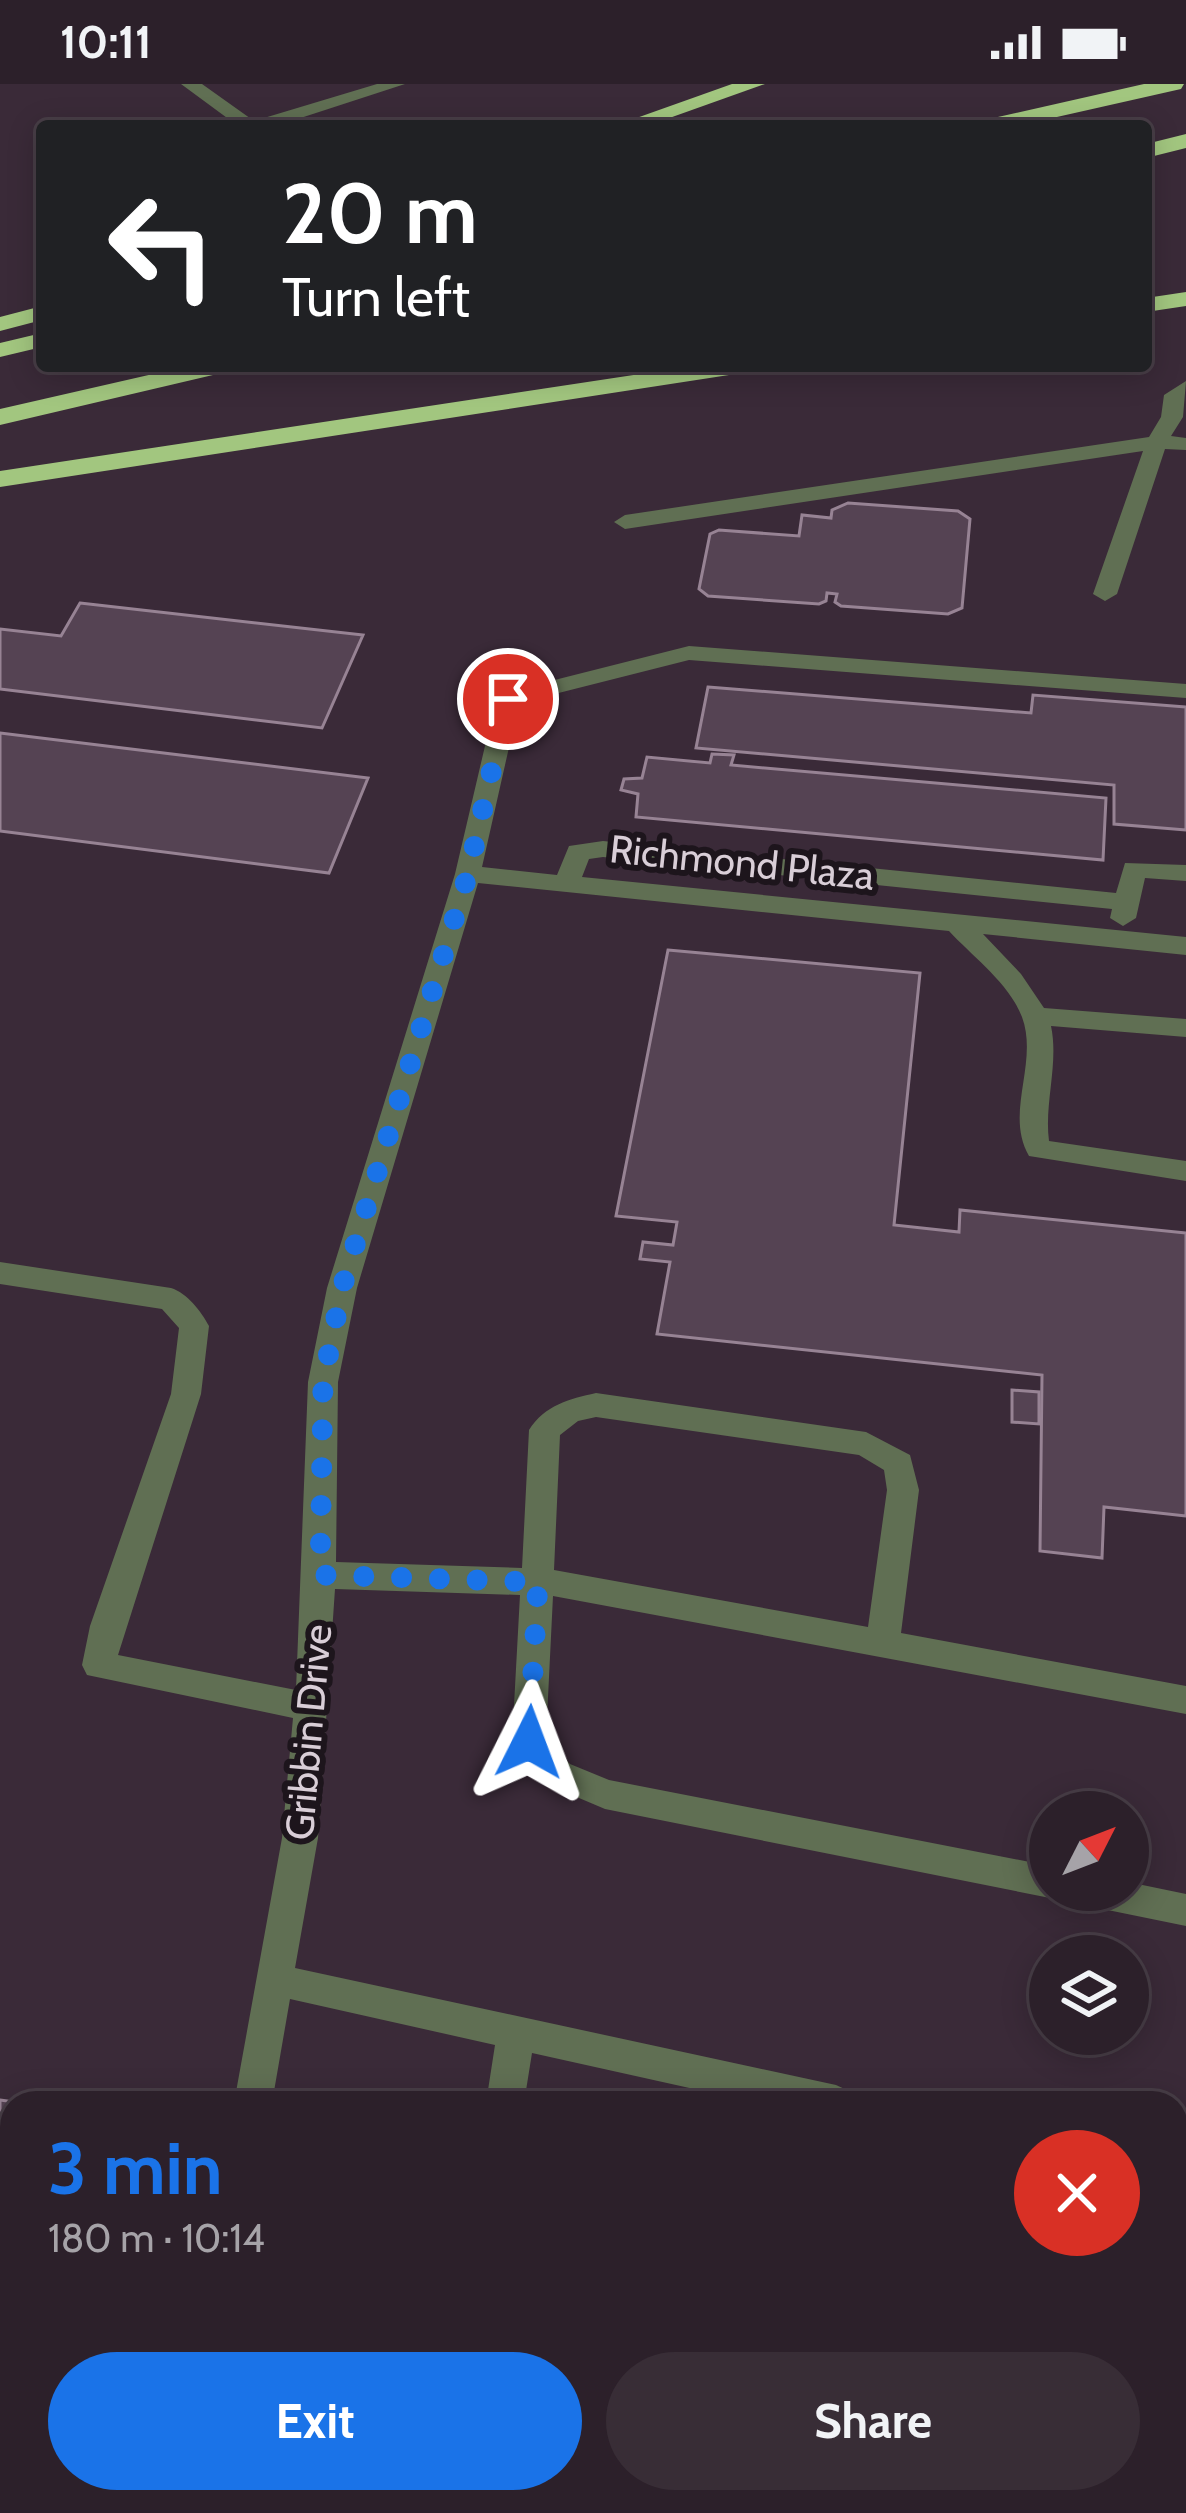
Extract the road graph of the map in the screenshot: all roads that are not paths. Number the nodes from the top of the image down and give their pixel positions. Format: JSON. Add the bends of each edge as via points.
{"nodes":[{"id":1,"x":190,"y":84,"type":"edge"},
{"id":2,"x":397,"y":84,"type":"edge"},
{"id":3,"x":754,"y":84,"type":"edge"},
{"id":4,"x":1173,"y":84,"type":"edge"},
{"id":5,"x":244,"y":120,"type":"edge"},
{"id":6,"x":274,"y":120,"type":"edge"},
{"id":7,"x":643,"y":120,"type":"edge"},
{"id":8,"x":1014,"y":120,"type":"edge"},
{"id":9,"x":1186,"y":141,"type":"edge"},
{"id":10,"x":1152,"y":150,"type":"edge"},
{"id":11,"x":1186,"y":299,"type":"edge"},
{"id":12,"x":1152,"y":304,"type":"edge"},
{"id":13,"x":36,"y":315,"type":"edge"},
{"id":14,"x":0,"y":324,"type":"edge"},
{"id":15,"x":36,"y":341,"type":"edge"},
{"id":16,"x":0,"y":350,"type":"edge"},
{"id":17,"x":195,"y":372,"type":"edge"},
{"id":18,"x":702,"y":372,"type":"edge"},
{"id":19,"x":1186,"y":387,"type":"edge"},
{"id":20,"x":0,"y":417,"type":"edge"},
{"id":21,"x":1157,"y":442,"type":"junction"},
{"id":22,"x":1186,"y":444,"type":"edge"},
{"id":23,"x":0,"y":478,"type":"edge"},
{"id":24,"x":625,"y":523,"type":"dead end"},
{"id":25,"x":1105,"y":594,"type":"dead end"},
{"id":26,"x":1186,"y":691,"type":"edge"},
{"id":27,"x":1186,"y":873,"type":"edge"},
{"id":28,"x":468,"y":874,"type":"junction"},
{"id":29,"x":567,"y":884,"type":"junction"},
{"id":30,"x":1126,"y":902,"type":"junction"},
{"id":31,"x":957,"y":923,"type":"junction"},
{"id":32,"x":1118,"y":939,"type":"junction"},
{"id":33,"x":1186,"y":946,"type":"edge"},
{"id":34,"x":1035,"y":1016,"type":"junction"},
{"id":35,"x":1186,"y":1028,"type":"edge"},
{"id":36,"x":1186,"y":1171,"type":"edge"},
{"id":37,"x":0,"y":1273,"type":"edge"},
{"id":38,"x":320,"y":1575,"type":"junction"},
{"id":39,"x":538,"y":1582,"type":"junction"},
{"id":40,"x":883,"y":1642,"type":"junction"},
{"id":41,"x":1186,"y":1700,"type":"edge"},
{"id":42,"x":311,"y":1707,"type":"junction"},
{"id":43,"x":1029,"y":1878,"type":"edge"},
{"id":44,"x":1149,"y":1902,"type":"edge"},
{"id":45,"x":1186,"y":1910,"type":"edge"},
{"id":46,"x":276,"y":1980,"type":"junction"},
{"id":47,"x":516,"y":2033,"type":"junction"},
{"id":48,"x":255,"y":2091,"type":"edge"},
{"id":49,"x":507,"y":2091,"type":"edge"},
{"id":50,"x":781,"y":2091,"type":"edge"}],
"edges":[{"from":1,"to":5,"type":"street"},
{"from":2,"to":6,"type":"street"},
{"from":3,"to":7,"type":"highway"},
{"from":4,"to":8,"type":"highway"},
{"from":9,"to":10,"type":"highway"},
{"from":11,"to":12,"type":"highway"},
{"from":13,"to":14,"type":"highway"},
{"from":15,"to":16,"type":"highway"},
{"from":17,"to":20,"type":"highway"},
{"from":18,"to":23,"type":"highway"},
{"from":19,"to":21,"type":"street","via":[[1174,395]]},
{"from":21,"to":22,"type":"street"},
{"from":21,"to":24,"type":"street"},
{"from":21,"to":25,"type":"street"},
{"from":26,"to":28,"type":"street","via":[[689,653],[508,699]]},
{"from":27,"to":30,"type":"street","via":[[1134,869]]},
{"from":28,"to":29,"type":"street","name":"Richmond Plaza"},
{"from":28,"to":38,"type":"street","name":"Gribbin Drive","via":[[342,1288],[323,1382]]},
{"from":29,"to":30,"type":"street","via":[[578,852],[603,849]]},
{"from":29,"to":31,"type":"street","name":"Richmond Plaza"},
{"from":30,"to":32,"type":"street"},
{"from":31,"to":32,"type":"street","name":"Richmond Plaza"},
{"from":31,"to":34,"type":"street"},
{"from":32,"to":33,"type":"street","name":"Richmond Plaza"},
{"from":34,"to":35,"type":"street"},
{"from":34,"to":36,"type":"street","via":[[1043,1048],[1032,1136],[1039,1149]]},
{"from":37,"to":42,"type":"street","via":[[171,1299],[194,1326],[186,1394],[98,1665]]},
{"from":38,"to":39,"type":"street"},
{"from":38,"to":42,"type":"street","name":"Gribbin Drive"},
{"from":39,"to":40,"type":"street"},
{"from":39,"to":40,"type":"street","via":[[545,1430],[569,1411],[596,1405],[866,1444],[898,1465],[903,1490]]},
{"from":39,"to":43,"type":"street","via":[[529,1742],[558,1774],[605,1794]]},
{"from":40,"to":41,"type":"street"},
{"from":42,"to":46,"type":"street","name":"Gribbin Drive"},
{"from":44,"to":45,"type":"street"},
{"from":46,"to":47,"type":"street"},
{"from":46,"to":48,"type":"street","name":"Gribbin Drive"},
{"from":47,"to":49,"type":"street"},
{"from":47,"to":50,"type":"street"}]}
